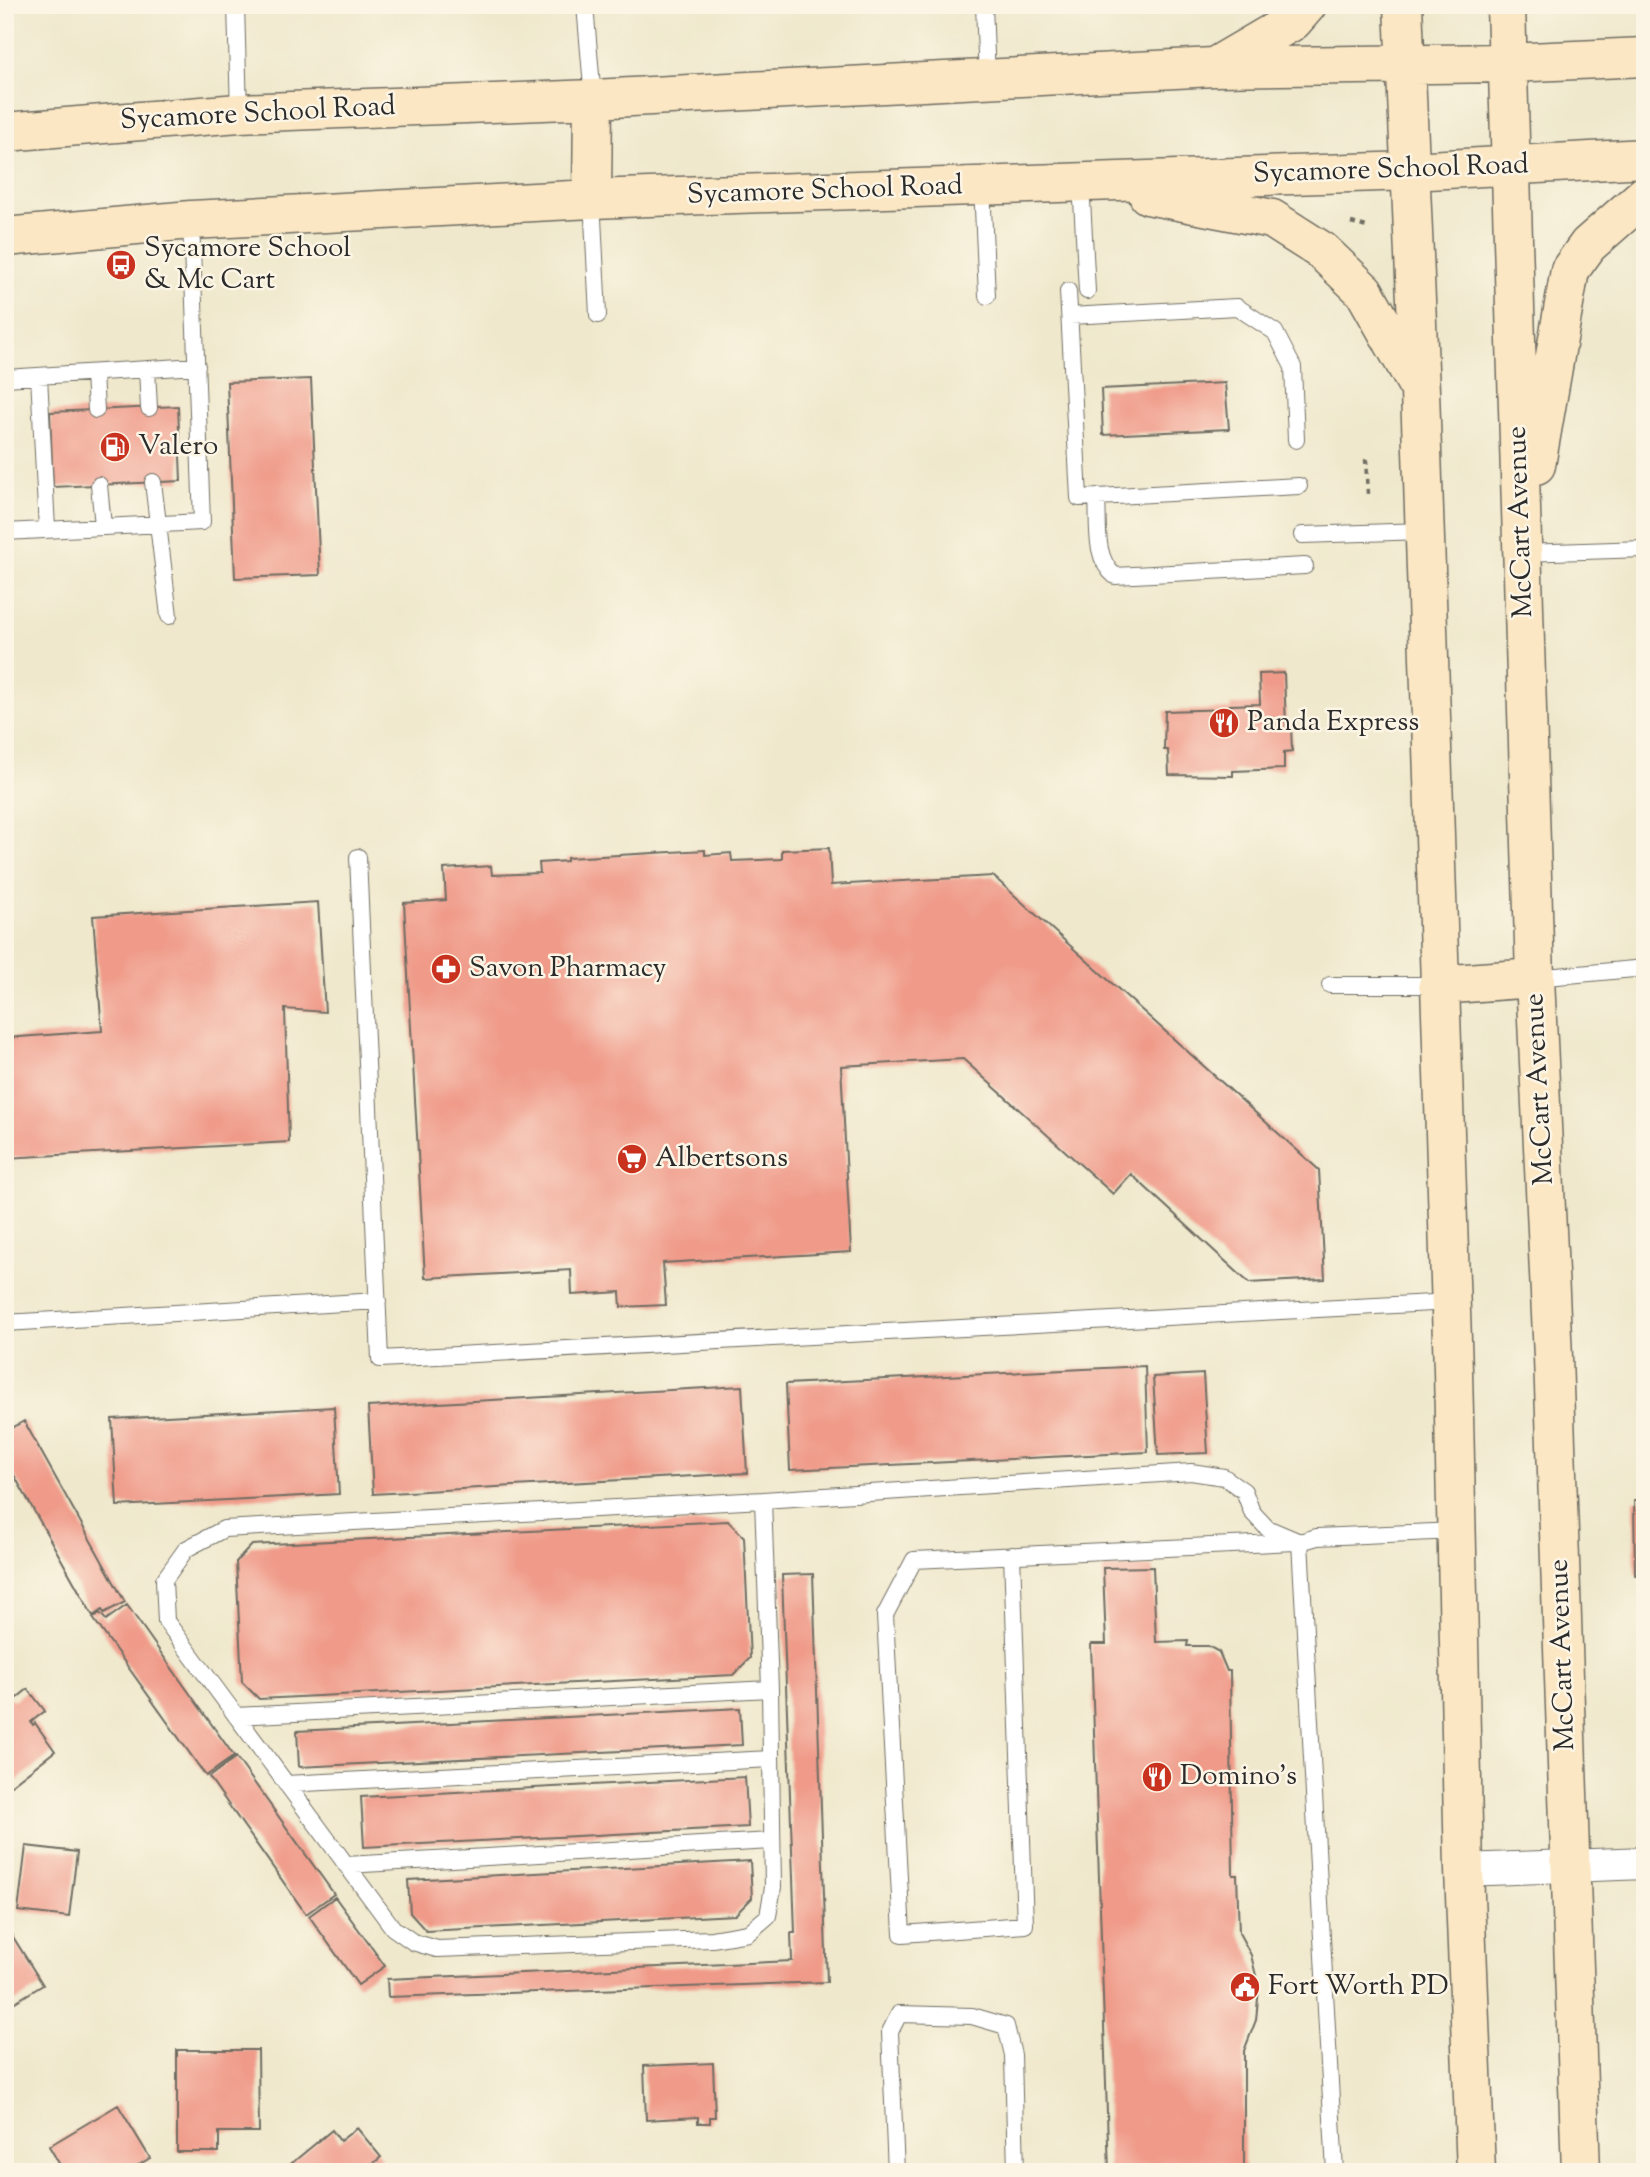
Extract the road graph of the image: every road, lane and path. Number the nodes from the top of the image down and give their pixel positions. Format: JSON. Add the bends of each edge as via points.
{"nodes":[{"id":1,"x":236,"y":5,"type":"edge"},
{"id":2,"x":585,"y":5,"type":"edge"},
{"id":3,"x":984,"y":5,"type":"edge"},
{"id":4,"x":1307,"y":5,"type":"edge"},
{"id":5,"x":1403,"y":5,"type":"edge"},
{"id":6,"x":1506,"y":5,"type":"edge"},
{"id":7,"x":1557,"y":5,"type":"edge"},
{"id":8,"x":1558,"y":13,"type":"dead end"},
{"id":9,"x":1645,"y":57,"type":"edge"},
{"id":10,"x":1507,"y":63,"type":"junction"},
{"id":11,"x":1405,"y":64,"type":"junction"},
{"id":12,"x":1214,"y":67,"type":"junction"},
{"id":13,"x":987,"y":79,"type":"junction"},
{"id":14,"x":593,"y":99,"type":"junction"},
{"id":15,"x":239,"y":113,"type":"junction"},
{"id":16,"x":5,"y":132,"type":"edge"},
{"id":17,"x":1645,"y":158,"type":"edge"},
{"id":18,"x":1510,"y":165,"type":"junction"},
{"id":19,"x":1410,"y":171,"type":"junction"},
{"id":20,"x":1081,"y":182,"type":"junction"},
{"id":21,"x":982,"y":186,"type":"junction"},
{"id":22,"x":1645,"y":195,"type":"edge"},
{"id":23,"x":592,"y":199,"type":"junction"},
{"id":24,"x":1342,"y":217,"type":"dead end"},
{"id":25,"x":191,"y":220,"type":"junction"},
{"id":26,"x":1367,"y":227,"type":"dead end"},
{"id":27,"x":5,"y":237,"type":"edge"},
{"id":28,"x":1068,"y":291,"type":"dead end"},
{"id":29,"x":1087,"y":291,"type":"dead end"},
{"id":30,"x":987,"y":296,"type":"dead end"},
{"id":31,"x":598,"y":315,"type":"dead end"},
{"id":32,"x":1070,"y":316,"type":"junction"},
{"id":33,"x":197,"y":366,"type":"junction"},
{"id":34,"x":147,"y":369,"type":"junction"},
{"id":35,"x":94,"y":373,"type":"junction"},
{"id":36,"x":39,"y":376,"type":"junction"},
{"id":37,"x":5,"y":378,"type":"edge"},
{"id":38,"x":1420,"y":391,"type":"junction"},
{"id":39,"x":149,"y":408,"type":"dead end"},
{"id":40,"x":96,"y":410,"type":"dead end"},
{"id":41,"x":1296,"y":440,"type":"dead end"},
{"id":42,"x":1366,"y":459,"type":"dead end"},
{"id":43,"x":153,"y":482,"type":"dead end"},
{"id":44,"x":99,"y":485,"type":"dead end"},
{"id":45,"x":1299,"y":486,"type":"dead end"},
{"id":46,"x":1368,"y":494,"type":"dead end"},
{"id":47,"x":1097,"y":497,"type":"junction"},
{"id":48,"x":156,"y":524,"type":"junction"},
{"id":49,"x":103,"y":526,"type":"junction"},
{"id":50,"x":47,"y":529,"type":"junction"},
{"id":51,"x":1424,"y":531,"type":"junction"},
{"id":52,"x":5,"y":533,"type":"edge"},
{"id":53,"x":1302,"y":535,"type":"dead end"},
{"id":54,"x":1645,"y":549,"type":"edge"},
{"id":55,"x":1522,"y":553,"type":"junction"},
{"id":56,"x":1305,"y":566,"type":"dead end"},
{"id":57,"x":169,"y":616,"type":"dead end"},
{"id":58,"x":358,"y":857,"type":"dead end"},
{"id":59,"x":1645,"y":968,"type":"edge"},
{"id":60,"x":1535,"y":978,"type":"junction"},
{"id":61,"x":1330,"y":985,"type":"dead end"},
{"id":62,"x":1438,"y":985,"type":"junction"},
{"id":63,"x":378,"y":1301,"type":"junction"},
{"id":64,"x":1451,"y":1302,"type":"junction"},
{"id":65,"x":5,"y":1323,"type":"edge"},
{"id":66,"x":763,"y":1500,"type":"junction"},
{"id":67,"x":1457,"y":1531,"type":"junction"},
{"id":68,"x":1300,"y":1542,"type":"junction"},
{"id":69,"x":1012,"y":1555,"type":"junction"},
{"id":70,"x":770,"y":1689,"type":"junction"},
{"id":71,"x":236,"y":1716,"type":"junction"},
{"id":72,"x":771,"y":1759,"type":"junction"},
{"id":73,"x":286,"y":1784,"type":"junction"},
{"id":74,"x":772,"y":1841,"type":"junction"},
{"id":75,"x":1645,"y":1863,"type":"edge"},
{"id":76,"x":346,"y":1865,"type":"junction"},
{"id":77,"x":1570,"y":1865,"type":"junction"},
{"id":78,"x":1464,"y":1870,"type":"junction"},
{"id":79,"x":896,"y":2172,"type":"edge"},
{"id":80,"x":1016,"y":2172,"type":"edge"},
{"id":81,"x":1335,"y":2172,"type":"edge"},
{"id":82,"x":1476,"y":2172,"type":"edge"},
{"id":83,"x":1581,"y":2172,"type":"edge"}],
"edges":[{"from":1,"to":15,"type":"lane"},
{"from":2,"to":14,"type":"lane"},
{"from":3,"to":13,"type":"lane"},
{"from":4,"to":12,"type":"main road","via":[[1293,21]]},
{"from":5,"to":11,"type":"main road"},
{"from":6,"to":10,"type":"main road","name":"McCart Avenue"},
{"from":7,"to":8,"type":"path"},
{"from":9,"to":10,"type":"main road","name":"Sycamore School Road"},
{"from":10,"to":11,"type":"main road","name":"Sycamore School Road"},
{"from":10,"to":18,"type":"main road","name":"McCart Avenue"},
{"from":11,"to":12,"type":"main road","name":"Sycamore School Road"},
{"from":11,"to":19,"type":"main road"},
{"from":12,"to":13,"type":"main road","name":"Sycamore School Road"},
{"from":13,"to":14,"type":"main road","name":"Sycamore School Road"},
{"from":14,"to":15,"type":"main road","name":"Sycamore School Road"},
{"from":14,"to":23,"type":"main road"},
{"from":15,"to":16,"type":"main road","name":"Sycamore School Road"},
{"from":17,"to":18,"type":"main road","name":"Sycamore School Road"},
{"from":18,"to":19,"type":"main road","name":"Sycamore School Road"},
{"from":18,"to":55,"type":"main road","name":"McCart Avenue"},
{"from":19,"to":20,"type":"main road","name":"Sycamore School Road"},
{"from":19,"to":38,"type":"main road"},
{"from":20,"to":21,"type":"main road","name":"Sycamore School Road"},
{"from":20,"to":29,"type":"lane"},
{"from":20,"to":38,"type":"main road","via":[[1272,219],[1322,251],[1364,291]]},
{"from":21,"to":23,"type":"main road","name":"Sycamore School Road"},
{"from":21,"to":30,"type":"lane"},
{"from":22,"to":55,"type":"main road","via":[[1588,245],[1570,270]]},
{"from":23,"to":25,"type":"main road","name":"Sycamore School Road"},
{"from":23,"to":31,"type":"lane"},
{"from":24,"to":26,"type":"path"},
{"from":25,"to":27,"type":"main road","name":"Sycamore School Road"},
{"from":25,"to":33,"type":"lane"},
{"from":28,"to":32,"type":"lane"},
{"from":32,"to":41,"type":"lane","via":[[1237,307],[1275,332],[1293,368]]},
{"from":32,"to":47,"type":"lane","via":[[1079,498]]},
{"from":33,"to":34,"type":"lane"},
{"from":33,"to":48,"type":"lane","via":[[202,522]]},
{"from":34,"to":35,"type":"lane"},
{"from":34,"to":39,"type":"lane"},
{"from":35,"to":36,"type":"lane"},
{"from":35,"to":40,"type":"lane"},
{"from":36,"to":37,"type":"lane"},
{"from":36,"to":50,"type":"lane"},
{"from":38,"to":51,"type":"main road"},
{"from":42,"to":46,"type":"path"},
{"from":43,"to":48,"type":"lane"},
{"from":44,"to":49,"type":"lane"},
{"from":45,"to":47,"type":"lane"},
{"from":47,"to":56,"type":"lane","via":[[1100,556],[1115,576]]},
{"from":48,"to":49,"type":"lane"},
{"from":48,"to":57,"type":"lane"},
{"from":49,"to":50,"type":"lane"},
{"from":50,"to":52,"type":"lane"},
{"from":51,"to":53,"type":"lane"},
{"from":51,"to":62,"type":"main road"},
{"from":54,"to":55,"type":"lane"},
{"from":55,"to":60,"type":"main road","name":"McCart Avenue"},
{"from":58,"to":63,"type":"lane"},
{"from":59,"to":60,"type":"lane"},
{"from":60,"to":62,"type":"main road"},
{"from":60,"to":77,"type":"main road","name":"McCart Avenue"},
{"from":61,"to":62,"type":"lane"},
{"from":62,"to":64,"type":"main road"},
{"from":63,"to":64,"type":"lane","via":[[380,1359]]},
{"from":63,"to":65,"type":"lane"},
{"from":64,"to":67,"type":"main road"},
{"from":66,"to":68,"type":"lane","via":[[1191,1472],[1224,1477],[1244,1491],[1252,1512],[1267,1528]]},
{"from":66,"to":70,"type":"lane"},
{"from":66,"to":71,"type":"lane","via":[[225,1529],[186,1549],[164,1580],[166,1621]]},
{"from":67,"to":68,"type":"lane","via":[[1317,1537]]},
{"from":67,"to":78,"type":"main road"},
{"from":68,"to":69,"type":"lane"},
{"from":68,"to":81,"type":"lane"},
{"from":69,"to":69,"type":"lane","via":[[914,1560],[884,1615],[902,1934],[1025,1925]]},
{"from":70,"to":71,"type":"lane"},
{"from":70,"to":72,"type":"lane"},
{"from":71,"to":73,"type":"lane"},
{"from":72,"to":73,"type":"lane"},
{"from":72,"to":74,"type":"lane"},
{"from":73,"to":76,"type":"lane"},
{"from":74,"to":76,"type":"lane"},
{"from":74,"to":76,"type":"lane","via":[[768,1916],[748,1933],[712,1939],[437,1949],[413,1942],[393,1928]]},
{"from":75,"to":77,"type":"street"},
{"from":77,"to":78,"type":"street"},
{"from":77,"to":83,"type":"main road","name":"McCart Avenue"},
{"from":78,"to":82,"type":"main road"},
{"from":79,"to":80,"type":"lane","via":[[890,2032],[899,2014],[972,2015],[1006,2025],[1013,2055]]}]}
